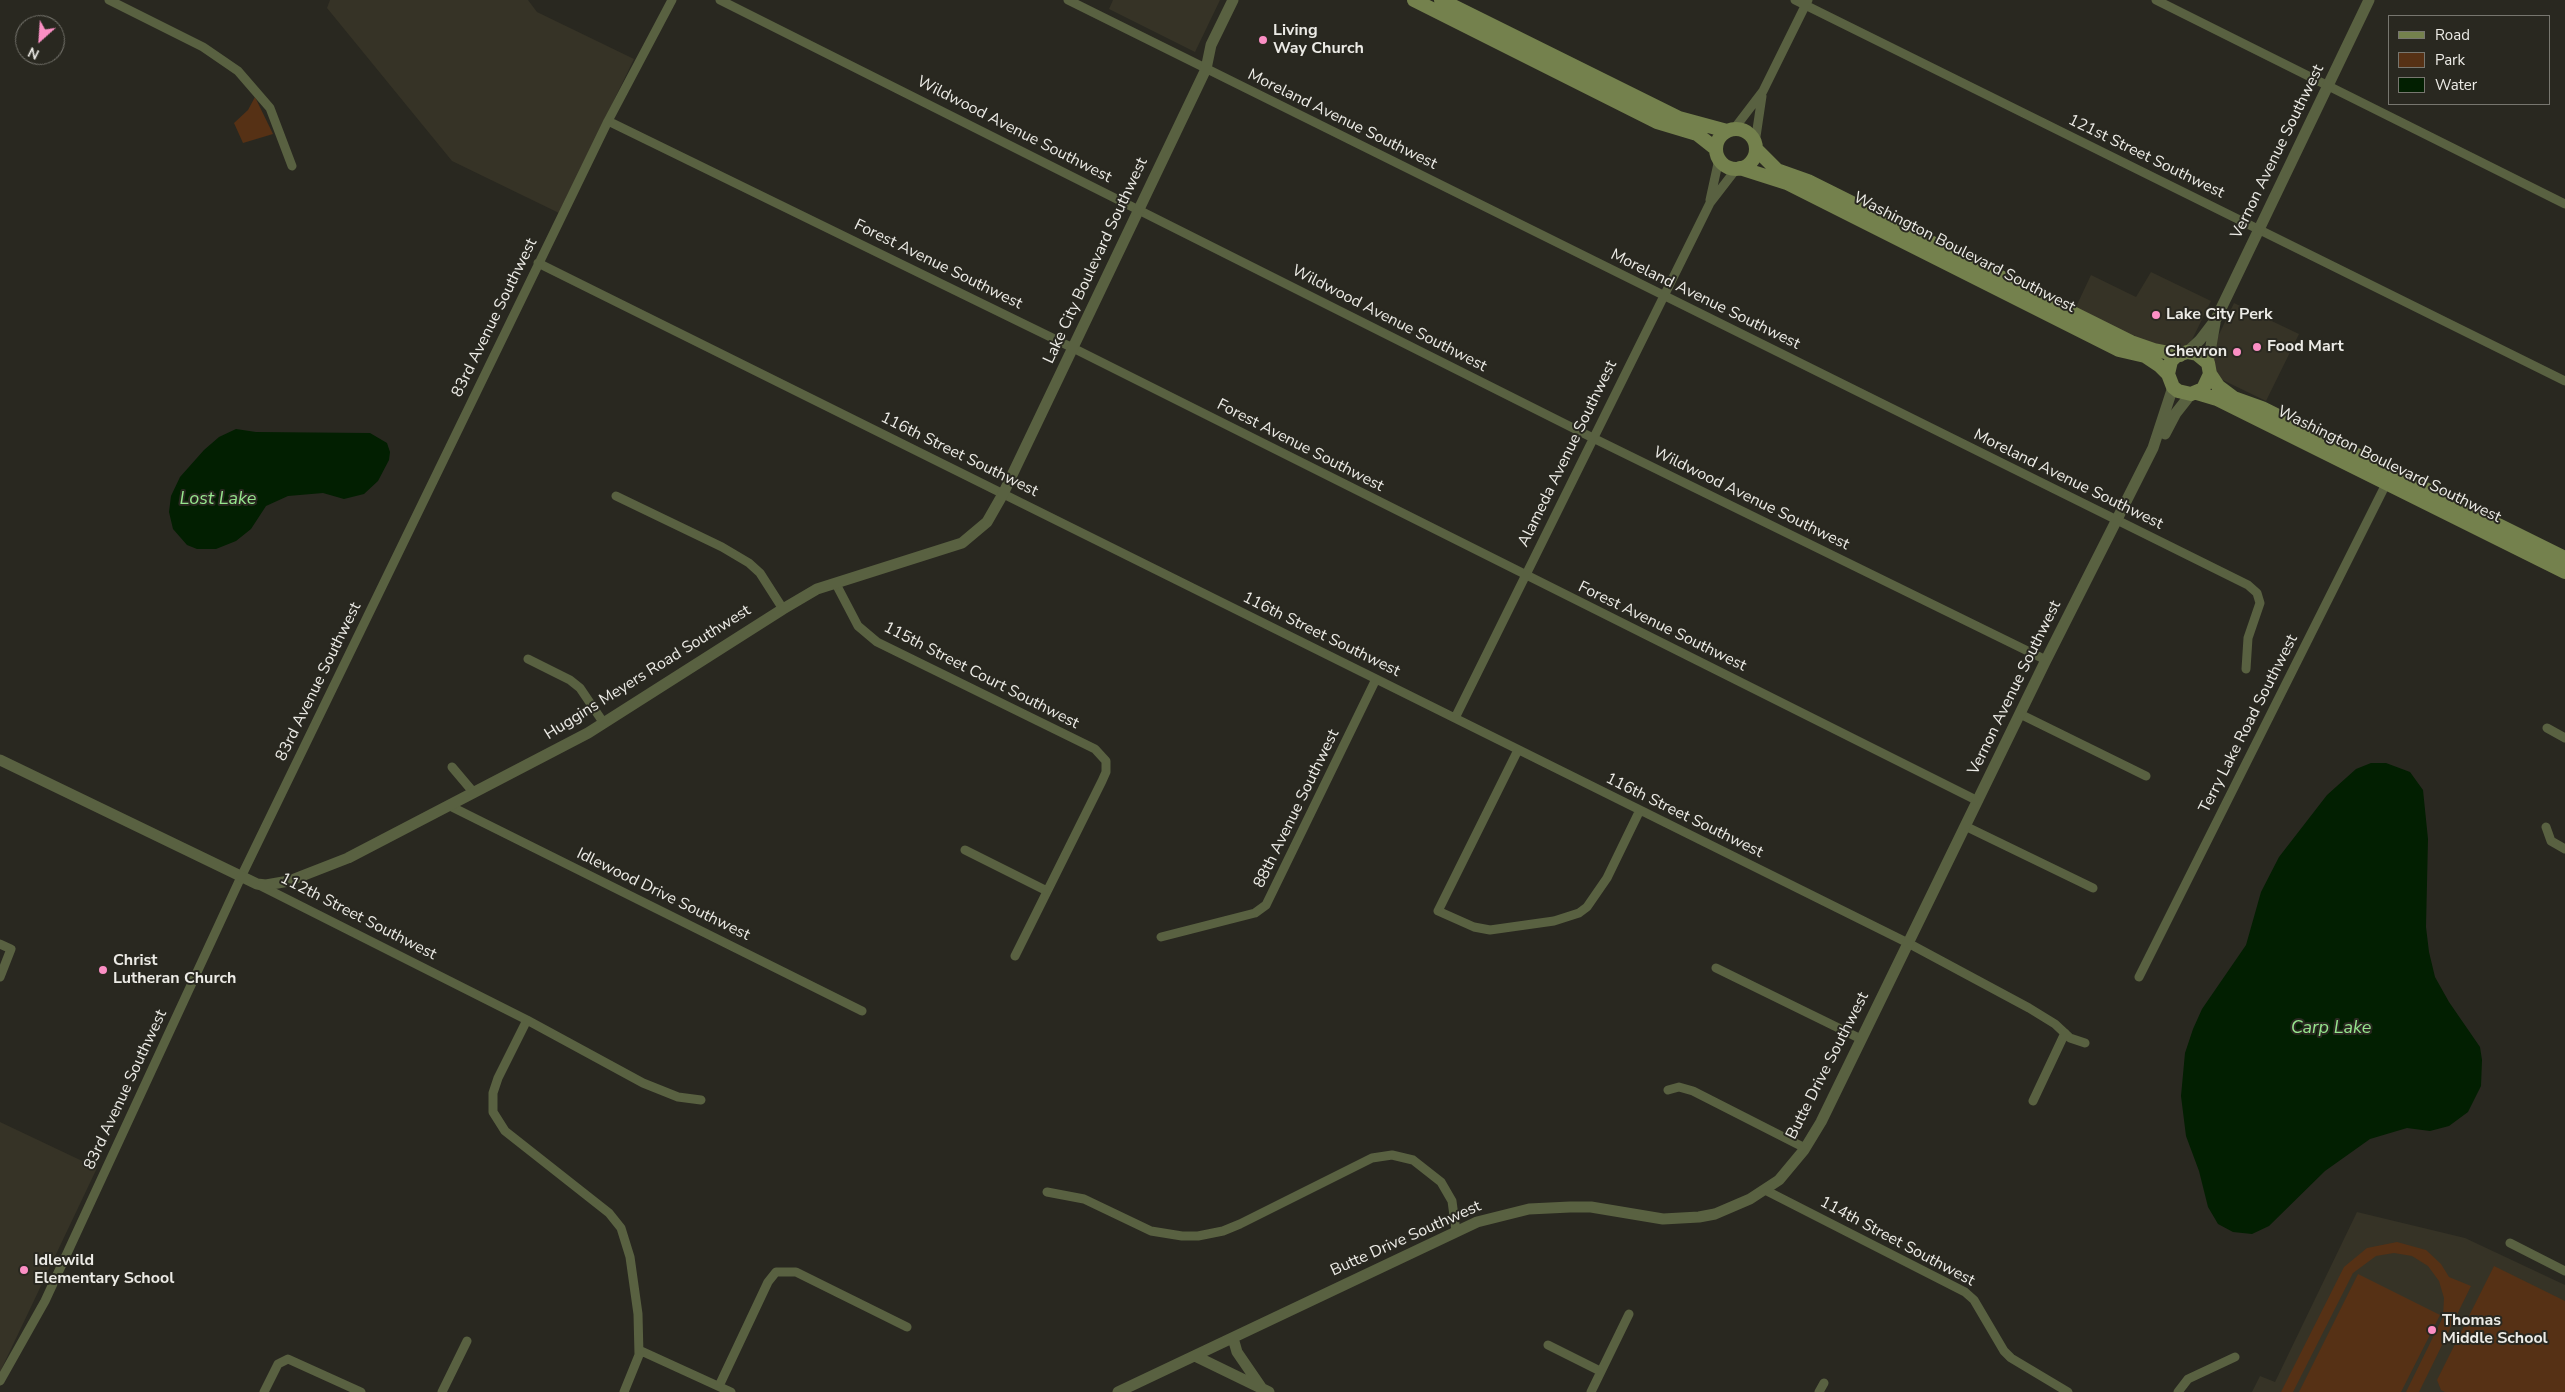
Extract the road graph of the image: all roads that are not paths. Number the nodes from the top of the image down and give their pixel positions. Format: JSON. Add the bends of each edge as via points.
{"nodes":[{"id":1,"x":109,"y":0,"type":"edge"},
{"id":2,"x":672,"y":0,"type":"edge"},
{"id":3,"x":720,"y":0,"type":"edge"},
{"id":4,"x":1068,"y":0,"type":"edge"},
{"id":5,"x":1233,"y":0,"type":"edge"},
{"id":6,"x":1414,"y":0,"type":"edge"},
{"id":7,"x":1441,"y":0,"type":"edge"},
{"id":8,"x":1795,"y":0,"type":"edge"},
{"id":9,"x":2156,"y":0,"type":"edge"},
{"id":10,"x":2369,"y":0,"type":"edge"},
{"id":11,"x":1806,"y":3,"type":"edge"},
{"id":12,"x":1206,"y":68,"type":"junction"},
{"id":13,"x":2328,"y":85,"type":"junction"},
{"id":14,"x":1763,"y":90,"type":"junction"},
{"id":15,"x":608,"y":121,"type":"junction"},
{"id":16,"x":1730,"y":130,"type":"junction"},
{"id":17,"x":1755,"y":146,"type":"junction"},
{"id":18,"x":1717,"y":154,"type":"junction"},
{"id":19,"x":292,"y":166,"type":"dead end"},
{"id":20,"x":1739,"y":168,"type":"junction"},
{"id":21,"x":1710,"y":203,"type":"junction"},
{"id":22,"x":2565,"y":204,"type":"edge"},
{"id":23,"x":1138,"y":210,"type":"junction"},
{"id":24,"x":2259,"y":230,"type":"junction"},
{"id":25,"x":538,"y":263,"type":"junction"},
{"id":26,"x":1662,"y":295,"type":"junction"},
{"id":27,"x":2216,"y":319,"type":"junction"},
{"id":28,"x":1073,"y":348,"type":"junction"},
{"id":29,"x":2184,"y":354,"type":"junction"},
{"id":30,"x":2209,"y":369,"type":"junction"},
{"id":31,"x":2170,"y":381,"type":"junction"},
{"id":32,"x":2565,"y":381,"type":"edge"},
{"id":33,"x":2194,"y":394,"type":"junction"},
{"id":34,"x":1592,"y":438,"type":"junction"},
{"id":35,"x":2154,"y":448,"type":"junction"},
{"id":36,"x":2386,"y":484,"type":"junction"},
{"id":37,"x":1003,"y":494,"type":"junction"},
{"id":38,"x":616,"y":496,"type":"dead end"},
{"id":39,"x":2117,"y":521,"type":"junction"},
{"id":40,"x":978,"y":531,"type":"joint"},
{"id":41,"x":2565,"y":558,"type":"edge"},
{"id":42,"x":2565,"y":572,"type":"edge"},
{"id":43,"x":1525,"y":576,"type":"junction"},
{"id":44,"x":836,"y":584,"type":"junction"},
{"id":45,"x":782,"y":609,"type":"junction"},
{"id":46,"x":528,"y":659,"type":"dead end"},
{"id":47,"x":2046,"y":660,"type":"junction"},
{"id":48,"x":2246,"y":669,"type":"dead end"},
{"id":49,"x":1376,"y":679,"type":"junction"},
{"id":50,"x":2020,"y":714,"type":"junction"},
{"id":51,"x":1455,"y":718,"type":"junction"},
{"id":52,"x":603,"y":722,"type":"junction"},
{"id":53,"x":2547,"y":728,"type":"dead end"},
{"id":54,"x":2565,"y":738,"type":"edge"},
{"id":55,"x":1518,"y":750,"type":"junction"},
{"id":56,"x":0,"y":760,"type":"edge"},
{"id":57,"x":452,"y":767,"type":"dead end"},
{"id":58,"x":2146,"y":776,"type":"dead end"},
{"id":59,"x":472,"y":792,"type":"junction"},
{"id":60,"x":1978,"y":801,"type":"junction"},
{"id":61,"x":450,"y":806,"type":"junction"},
{"id":62,"x":1640,"y":810,"type":"junction"},
{"id":63,"x":1965,"y":826,"type":"junction"},
{"id":64,"x":2546,"y":827,"type":"dead end"},
{"id":65,"x":2565,"y":849,"type":"edge"},
{"id":66,"x":965,"y":850,"type":"dead end"},
{"id":67,"x":241,"y":877,"type":"junction"},
{"id":68,"x":257,"y":884,"type":"junction"},
{"id":69,"x":2093,"y":888,"type":"dead end"},
{"id":70,"x":1047,"y":891,"type":"junction"},
{"id":71,"x":1161,"y":937,"type":"dead end"},
{"id":72,"x":1908,"y":943,"type":"junction"},
{"id":73,"x":0,"y":944,"type":"edge"},
{"id":74,"x":1015,"y":956,"type":"dead end"},
{"id":75,"x":1716,"y":968,"type":"dead end"},
{"id":76,"x":0,"y":976,"type":"edge"},
{"id":77,"x":2139,"y":977,"type":"dead end"},
{"id":78,"x":862,"y":1010,"type":"dead end"},
{"id":79,"x":527,"y":1020,"type":"junction"},
{"id":80,"x":2065,"y":1033,"type":"junction"},
{"id":81,"x":1861,"y":1039,"type":"junction"},
{"id":82,"x":2086,"y":1043,"type":"dead end"},
{"id":83,"x":1668,"y":1090,"type":"dead end"},
{"id":84,"x":701,"y":1100,"type":"dead end"},
{"id":85,"x":2033,"y":1101,"type":"dead end"},
{"id":86,"x":1805,"y":1148,"type":"junction"},
{"id":87,"x":1765,"y":1190,"type":"junction"},
{"id":88,"x":1047,"y":1192,"type":"dead end"},
{"id":89,"x":1456,"y":1231,"type":"junction"},
{"id":90,"x":2510,"y":1243,"type":"dead end"},
{"id":91,"x":2565,"y":1271,"type":"edge"},
{"id":92,"x":1629,"y":1314,"type":"dead end"},
{"id":93,"x":907,"y":1327,"type":"dead end"},
{"id":94,"x":1233,"y":1338,"type":"junction"},
{"id":95,"x":467,"y":1341,"type":"dead end"},
{"id":96,"x":1548,"y":1345,"type":"dead end"},
{"id":97,"x":639,"y":1350,"type":"junction"},
{"id":98,"x":1195,"y":1356,"type":"junction"},
{"id":99,"x":2235,"y":1357,"type":"dead end"},
{"id":100,"x":1600,"y":1371,"type":"junction"},
{"id":101,"x":0,"y":1382,"type":"edge"},
{"id":102,"x":719,"y":1386,"type":"junction"},
{"id":103,"x":1265,"y":1390,"type":"edge"},
{"id":104,"x":264,"y":1392,"type":"edge"},
{"id":105,"x":360,"y":1392,"type":"edge"},
{"id":106,"x":442,"y":1392,"type":"edge"},
{"id":107,"x":624,"y":1392,"type":"edge"},
{"id":108,"x":731,"y":1392,"type":"edge"},
{"id":109,"x":1118,"y":1392,"type":"edge"},
{"id":110,"x":1590,"y":1392,"type":"edge"},
{"id":111,"x":2068,"y":1392,"type":"edge"},
{"id":112,"x":2178,"y":1392,"type":"edge"}],
"edges":[{"from":1,"to":19,"type":"street","via":[[202,47],[238,71],[270,108]]},
{"from":2,"to":15,"type":"street","name":"83rd Avenue Southwest"},
{"from":3,"to":23,"type":"street","name":"Wildwood Avenue Southwest"},
{"from":4,"to":12,"type":"street","name":"Moreland Avenue Southwest"},
{"from":5,"to":12,"type":"street","name":"Lake City Boulevard Southwest","via":[[1211,45]]},
{"from":6,"to":18,"type":"main road","via":[[1657,122],[1697,134]]},
{"from":7,"to":16,"type":"main road","via":[[1679,118]]},
{"from":8,"to":11,"type":"street","name":"121st Street Southwest"},
{"from":9,"to":13,"type":"street"},
{"from":10,"to":13,"type":"street","name":"Vernon Avenue Southwest"},
{"from":11,"to":14,"type":"street"},
{"from":11,"to":24,"type":"street","name":"121st Street Southwest"},
{"from":12,"to":23,"type":"street","name":"Lake City Boulevard Southwest"},
{"from":12,"to":26,"type":"street","name":"Moreland Avenue Southwest"},
{"from":13,"to":22,"type":"street"},
{"from":13,"to":24,"type":"street","name":"Vernon Avenue Southwest"},
{"from":14,"to":16,"type":"street"},
{"from":14,"to":17,"type":"street"},
{"from":15,"to":25,"type":"street","name":"83rd Avenue Southwest"},
{"from":15,"to":28,"type":"street","name":"Forest Avenue Southwest"},
{"from":16,"to":17,"type":"main road","via":[[1746,132]]},
{"from":16,"to":18,"type":"main road","via":[[1717,140]]},
{"from":17,"to":20,"type":"main road","via":[[1751,161]]},
{"from":17,"to":29,"type":"main road","name":"Washington Boulevard Southwest","via":[[1777,170],[1824,189],[2131,342]]},
{"from":18,"to":20,"type":"main road","via":[[1728,167]]},
{"from":18,"to":21,"type":"street","name":"Alameda Avenue Southwest"},
{"from":20,"to":21,"type":"street","name":"Alameda Avenue Southwest"},
{"from":20,"to":31,"type":"main road","name":"Washington Boulevard Southwest","via":[[1787,183],[2119,350],[2145,356],[2160,366]]},
{"from":21,"to":26,"type":"street","name":"Alameda Avenue Southwest"},
{"from":23,"to":28,"type":"street","name":"Lake City Boulevard Southwest"},
{"from":23,"to":34,"type":"street","name":"Wildwood Avenue Southwest"},
{"from":24,"to":27,"type":"street","name":"Vernon Avenue Southwest"},
{"from":24,"to":32,"type":"street","name":"121st Street Southwest"},
{"from":25,"to":37,"type":"street","name":"116th Street Southwest"},
{"from":25,"to":67,"type":"street","name":"83rd Avenue Southwest"},
{"from":26,"to":34,"type":"street","name":"Alameda Avenue Southwest"},
{"from":26,"to":39,"type":"street","name":"Moreland Avenue Southwest"},
{"from":27,"to":29,"type":"street","name":"Vernon Avenue Southwest"},
{"from":27,"to":30,"type":"street","name":"Vernon Avenue Southwest"},
{"from":28,"to":37,"type":"street","name":"Lake City Boulevard Southwest"},
{"from":28,"to":43,"type":"street","name":"Forest Avenue Southwest"},
{"from":29,"to":30,"type":"main road","via":[[2197,354]]},
{"from":29,"to":31,"type":"main road","via":[[2172,361]]},
{"from":30,"to":33,"type":"main road","via":[[2207,384]]},
{"from":30,"to":41,"type":"main road","name":"Washington Boulevard Southwest","via":[[2223,390],[2234,398],[2262,408]]},
{"from":31,"to":33,"type":"main road","via":[[2178,391]]},
{"from":31,"to":35,"type":"street","name":"Vernon Avenue Southwest"},
{"from":33,"to":35,"type":"street","name":"Vernon Avenue Southwest","via":[[2176,413],[2162,440]]},
{"from":33,"to":36,"type":"main road","name":"Washington Boulevard Southwest","via":[[2217,400]]},
{"from":34,"to":43,"type":"street","name":"Alameda Avenue Southwest"},
{"from":34,"to":47,"type":"street","name":"Wildwood Avenue Southwest"},
{"from":35,"to":39,"type":"street","name":"Vernon Avenue Southwest"},
{"from":36,"to":42,"type":"main road","name":"Washington Boulevard Southwest"},
{"from":36,"to":77,"type":"street","name":"Terry Lake Road Southwest"},
{"from":37,"to":40,"type":"street","name":"Lake City Boulevard Southwest"},
{"from":37,"to":49,"type":"street","name":"116th Street Southwest"},
{"from":38,"to":45,"type":"street","via":[[748,563],[760,573]]},
{"from":39,"to":47,"type":"street","name":"Vernon Avenue Southwest"},
{"from":39,"to":48,"type":"street","name":"Moreland Avenue Southwest","via":[[2248,584],[2257,593],[2259,613],[2248,638]]},
{"from":40,"to":44,"type":"street","name":"Huggins Meyers Road Southwest","via":[[962,543]]},
{"from":43,"to":51,"type":"street","name":"Alameda Avenue Southwest"},
{"from":43,"to":60,"type":"street","name":"Forest Avenue Southwest"},
{"from":44,"to":45,"type":"street","name":"Huggins Meyers Road Southwest","via":[[817,589]]},
{"from":44,"to":70,"type":"street","name":"115th Street Court Southwest","via":[[858,626],[877,642],[1095,749],[1106,760],[1106,772]]},
{"from":45,"to":52,"type":"street","name":"Huggins Meyers Road Southwest"},
{"from":46,"to":52,"type":"street","via":[[580,688]]},
{"from":47,"to":50,"type":"street","name":"Vernon Avenue Southwest"},
{"from":49,"to":51,"type":"street","name":"116th Street Southwest"},
{"from":49,"to":71,"type":"street","name":"88th Avenue Southwest","via":[[1266,906],[1255,913]]},
{"from":50,"to":58,"type":"street"},
{"from":50,"to":60,"type":"street","name":"Vernon Avenue Southwest"},
{"from":51,"to":55,"type":"street","name":"116th Street Southwest"},
{"from":52,"to":59,"type":"street","name":"Huggins Meyers Road Southwest","via":[[588,733]]},
{"from":53,"to":54,"type":"street"},
{"from":55,"to":62,"type":"street","name":"116th Street Southwest"},
{"from":55,"to":62,"type":"street","via":[[1438,911],[1469,925],[1490,930],[1554,921],[1579,913],[1588,907],[1607,878]]},
{"from":56,"to":67,"type":"street","name":"112th Street Southwest"},
{"from":57,"to":59,"type":"street"},
{"from":59,"to":61,"type":"street","name":"Huggins Meyers Road Southwest"},
{"from":60,"to":63,"type":"street","name":"Vernon Avenue Southwest"},
{"from":61,"to":68,"type":"street","name":"Huggins Meyers Road Southwest","via":[[310,874],[274,884]]},
{"from":61,"to":78,"type":"street","name":"Idlewood Drive Southwest"},
{"from":62,"to":72,"type":"street","name":"116th Street Southwest"},
{"from":63,"to":69,"type":"street"},
{"from":63,"to":72,"type":"street","name":"Vernon Avenue Southwest"},
{"from":64,"to":65,"type":"street","via":[[2551,841]]},
{"from":66,"to":70,"type":"street"},
{"from":67,"to":68,"type":"street","name":"112th Street Southwest"},
{"from":67,"to":101,"type":"street","name":"83rd Avenue Southwest","via":[[45,1301]]},
{"from":68,"to":79,"type":"street","name":"112th Street Southwest"},
{"from":70,"to":74,"type":"street"},
{"from":72,"to":80,"type":"street","name":"116th Street Southwest","via":[[2029,1008]]},
{"from":72,"to":81,"type":"street","name":"Butte Drive Southwest"},
{"from":73,"to":76,"type":"street","via":[[11,949]]},
{"from":75,"to":81,"type":"street"},
{"from":79,"to":84,"type":"street","name":"112th Street Southwest","via":[[643,1083],[678,1097]]},
{"from":79,"to":97,"type":"street","via":[[498,1078],[493,1093],[493,1112],[505,1131],[610,1213],[621,1228],[630,1257]]},
{"from":80,"to":82,"type":"street","name":"116th Street Southwest"},
{"from":80,"to":85,"type":"street"},
{"from":81,"to":86,"type":"street","name":"Butte Drive Southwest"},
{"from":83,"to":86,"type":"street","via":[[1680,1087],[1693,1091]]},
{"from":86,"to":87,"type":"street","name":"Butte Drive Southwest","via":[[1779,1180]]},
{"from":87,"to":89,"type":"street","name":"Butte Drive Southwest","via":[[1740,1204],[1699,1217],[1663,1219],[1591,1207],[1547,1208],[1510,1213]]},
{"from":87,"to":111,"type":"street","name":"114th Street Southwest","via":[[1966,1292],[2011,1358]]},
{"from":88,"to":89,"type":"street","via":[[1084,1199],[1151,1231],[1198,1236],[1240,1224],[1372,1158],[1392,1155],[1413,1160],[1441,1182],[1452,1201]]},
{"from":89,"to":94,"type":"street","name":"Butte Drive Southwest"},
{"from":90,"to":91,"type":"street"},
{"from":92,"to":100,"type":"street"},
{"from":93,"to":102,"type":"street","via":[[796,1272],[780,1271],[768,1282]]},
{"from":94,"to":98,"type":"street","name":"Butte Drive Southwest"},
{"from":94,"to":103,"type":"street","via":[[1237,1352]]},
{"from":95,"to":106,"type":"street"},
{"from":96,"to":100,"type":"street"},
{"from":97,"to":102,"type":"street"},
{"from":97,"to":107,"type":"street","via":[[638,1362]]},
{"from":98,"to":103,"type":"street"},
{"from":98,"to":109,"type":"street","name":"Butte Drive Southwest"},
{"from":99,"to":112,"type":"street","via":[[2188,1379]]},
{"from":100,"to":110,"type":"street"},
{"from":102,"to":108,"type":"street"},
{"from":104,"to":105,"type":"street","via":[[278,1364],[288,1359]]}]}
